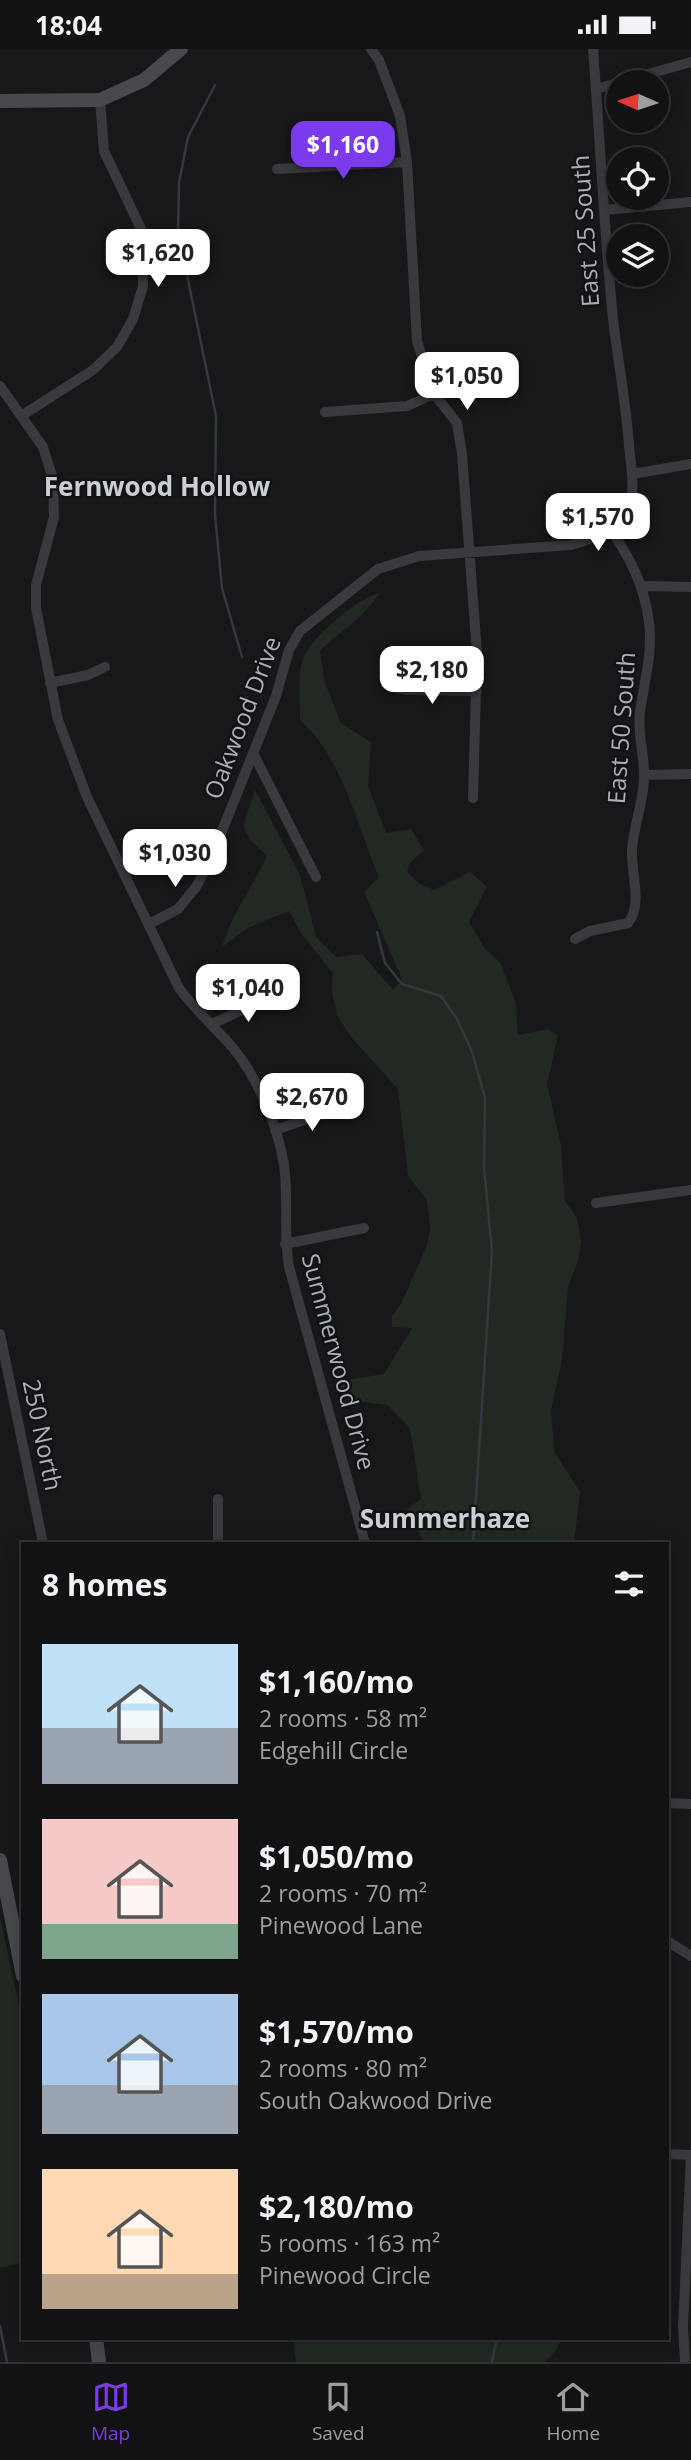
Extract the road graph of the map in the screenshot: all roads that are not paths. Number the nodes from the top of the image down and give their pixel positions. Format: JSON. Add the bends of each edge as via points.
{"nodes":[{"id":1,"x":181,"y":49,"type":"edge"},
{"id":2,"x":371,"y":49,"type":"edge"},
{"id":3,"x":593,"y":49,"type":"edge"},
{"id":4,"x":691,"y":62,"type":"edge"},
{"id":5,"x":662,"y":70,"type":"edge"},
{"id":6,"x":606,"y":86,"type":"edge"},
{"id":7,"x":596,"y":89,"type":"junction"},
{"id":8,"x":100,"y":100,"type":"junction"},
{"id":9,"x":0,"y":101,"type":"edge"},
{"id":10,"x":407,"y":162,"type":"junction"},
{"id":11,"x":277,"y":169,"type":"dead end"},
{"id":12,"x":691,"y":202,"type":"edge"},
{"id":13,"x":605,"y":210,"type":"junction"},
{"id":14,"x":0,"y":386,"type":"edge"},
{"id":15,"x":434,"y":394,"type":"junction"},
{"id":16,"x":325,"y":412,"type":"dead end"},
{"id":17,"x":20,"y":416,"type":"junction"},
{"id":18,"x":691,"y":464,"type":"edge"},
{"id":19,"x":632,"y":474,"type":"junction"},
{"id":20,"x":610,"y":529,"type":"junction"},
{"id":21,"x":469,"y":552,"type":"junction"},
{"id":22,"x":643,"y":586,"type":"junction"},
{"id":23,"x":691,"y":587,"type":"edge"},
{"id":24,"x":105,"y":667,"type":"dead end"},
{"id":25,"x":50,"y":683,"type":"junction"},
{"id":26,"x":392,"y":687,"type":"dead end"},
{"id":27,"x":477,"y":691,"type":"junction"},
{"id":28,"x":253,"y":753,"type":"junction"},
{"id":29,"x":644,"y":775,"type":"junction"},
{"id":30,"x":691,"y":775,"type":"edge"},
{"id":31,"x":473,"y":798,"type":"dead end"},
{"id":32,"x":316,"y":877,"type":"dead end"},
{"id":33,"x":149,"y":924,"type":"junction"},
{"id":34,"x":575,"y":939,"type":"dead end"},
{"id":35,"x":279,"y":1002,"type":"dead end"},
{"id":36,"x":212,"y":1024,"type":"junction"},
{"id":37,"x":340,"y":1108,"type":"dead end"},
{"id":38,"x":275,"y":1130,"type":"junction"},
{"id":39,"x":691,"y":1190,"type":"edge"},
{"id":40,"x":596,"y":1203,"type":"dead end"},
{"id":41,"x":364,"y":1228,"type":"dead end"},
{"id":42,"x":285,"y":1244,"type":"junction"},
{"id":43,"x":0,"y":1334,"type":"edge"},
{"id":44,"x":218,"y":1499,"type":"dead end"},
{"id":45,"x":43,"y":1542,"type":"edge"},
{"id":46,"x":218,"y":1542,"type":"edge"},
{"id":47,"x":365,"y":1542,"type":"edge"},
{"id":48,"x":669,"y":1803,"type":"edge"},
{"id":49,"x":691,"y":1804,"type":"edge"},
{"id":50,"x":0,"y":1860,"type":"edge"},
{"id":51,"x":669,"y":1942,"type":"edge"},
{"id":52,"x":691,"y":1956,"type":"edge"},
{"id":53,"x":21,"y":1966,"type":"edge"},
{"id":54,"x":669,"y":2154,"type":"edge"},
{"id":55,"x":691,"y":2155,"type":"edge"},
{"id":56,"x":689,"y":2282,"type":"edge"},
{"id":57,"x":96,"y":2340,"type":"edge"},
{"id":58,"x":99,"y":2362,"type":"edge"},
{"id":59,"x":685,"y":2362,"type":"edge"}],
"edges":[{"from":1,"to":8,"type":"street","via":[[144,80]]},
{"from":2,"to":10,"type":"street","via":[[400,115]]},
{"from":3,"to":7,"type":"street","name":"East 25 South"},
{"from":4,"to":5,"type":"street"},
{"from":6,"to":7,"type":"street"},
{"from":7,"to":13,"type":"street","name":"East 25 South"},
{"from":8,"to":9,"type":"street"},
{"from":8,"to":17,"type":"street","via":[[104,151],[142,231],[143,286],[133,319],[117,347],[93,370]]},
{"from":10,"to":11,"type":"street"},
{"from":10,"to":15,"type":"street","via":[[417,341]]},
{"from":12,"to":13,"type":"street"},
{"from":13,"to":19,"type":"street","name":"East 25 South"},
{"from":14,"to":17,"type":"street","name":"Summerwood Drive"},
{"from":15,"to":16,"type":"street","via":[[407,406]]},
{"from":15,"to":21,"type":"street","via":[[457,423]]},
{"from":17,"to":25,"type":"street","name":"Summerwood Drive","via":[[43,447],[53,479],[54,517],[36,585]]},
{"from":18,"to":19,"type":"street"},
{"from":19,"to":20,"type":"street","name":"East 25 South","via":[[625,513]]},
{"from":20,"to":21,"type":"street","name":"Oakwood Drive","via":[[571,545]]},
{"from":20,"to":22,"type":"street","name":"East 50 South"},
{"from":21,"to":27,"type":"street"},
{"from":21,"to":28,"type":"street","name":"Oakwood Drive","via":[[419,557],[378,569],[300,631]]},
{"from":22,"to":23,"type":"street"},
{"from":22,"to":29,"type":"street","name":"East 50 South","via":[[650,648],[640,715]]},
{"from":24,"to":25,"type":"street"},
{"from":25,"to":33,"type":"street","name":"Summerwood Drive","via":[[72,761]]},
{"from":26,"to":27,"type":"street"},
{"from":27,"to":31,"type":"street"},
{"from":28,"to":32,"type":"street"},
{"from":28,"to":33,"type":"street","name":"Oakwood Drive","via":[[196,887],[178,909]]},
{"from":29,"to":30,"type":"street"},
{"from":29,"to":34,"type":"street","name":"East 50 South","via":[[632,848],[635,915],[628,923]]},
{"from":33,"to":36,"type":"street","name":"Summerwood Drive","via":[[179,988]]},
{"from":35,"to":36,"type":"street","via":[[261,1001]]},
{"from":36,"to":38,"type":"street","name":"Summerwood Drive","via":[[235,1050],[257,1087]]},
{"from":37,"to":38,"type":"street"},
{"from":38,"to":42,"type":"street","name":"Summerwood Drive","via":[[284,1165]]},
{"from":39,"to":40,"type":"street"},
{"from":41,"to":42,"type":"street"},
{"from":42,"to":47,"type":"street","name":"Summerwood Drive"},
{"from":43,"to":45,"type":"street","name":"250 North"},
{"from":44,"to":46,"type":"street"},
{"from":48,"to":49,"type":"street"},
{"from":50,"to":53,"type":"street"},
{"from":51,"to":52,"type":"street"},
{"from":54,"to":55,"type":"street"},
{"from":55,"to":56,"type":"street"},
{"from":56,"to":59,"type":"street","via":[[683,2327]]},
{"from":57,"to":58,"type":"street"}]}
